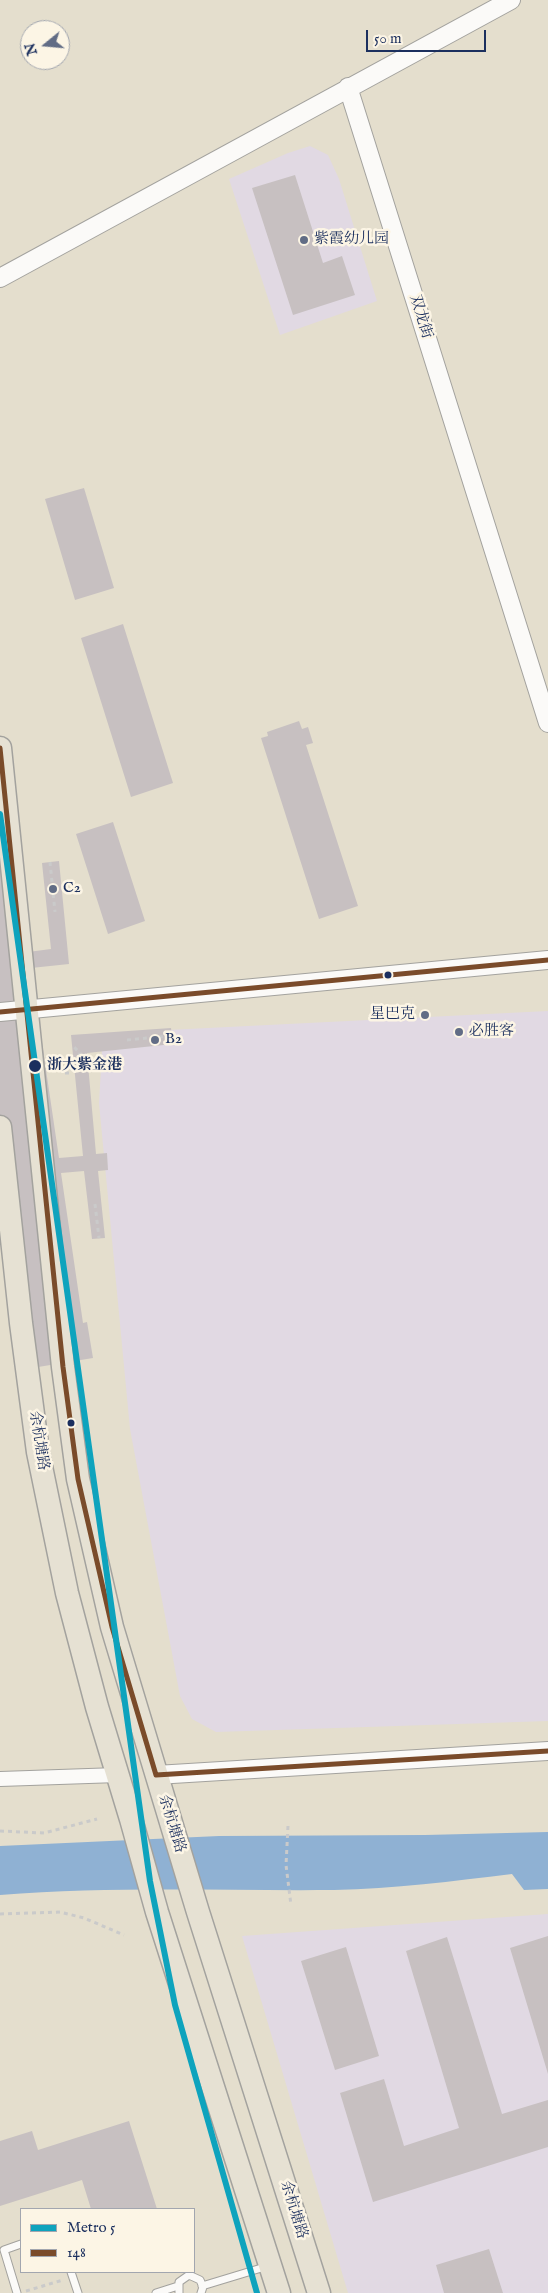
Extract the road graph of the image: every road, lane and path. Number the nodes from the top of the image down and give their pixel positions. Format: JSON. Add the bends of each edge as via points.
{"nodes":[{"id":1,"x":510,"y":0,"type":"edge"},
{"id":2,"x":348,"y":87,"type":"junction"},
{"id":3,"x":0,"y":278,"type":"edge"},
{"id":4,"x":548,"y":723,"type":"edge"},
{"id":5,"x":0,"y":748,"type":"edge"},
{"id":6,"x":50,"y":862,"type":"dead end"},
{"id":7,"x":55,"y":912,"type":"dead end"},
{"id":8,"x":548,"y":960,"type":"edge"},
{"id":9,"x":27,"y":1010,"type":"junction"},
{"id":10,"x":0,"y":1012,"type":"edge"},
{"id":11,"x":168,"y":1036,"type":"dead end"},
{"id":12,"x":127,"y":1040,"type":"dead end"},
{"id":13,"x":74,"y":1047,"type":"dead end"},
{"id":14,"x":65,"y":1072,"type":"dead end"},
{"id":15,"x":0,"y":1128,"type":"edge"},
{"id":16,"x":95,"y":1204,"type":"dead end"},
{"id":17,"x":99,"y":1238,"type":"dead end"},
{"id":18,"x":548,"y":1751,"type":"edge"},
{"id":19,"x":156,"y":1774,"type":"junction"},
{"id":20,"x":118,"y":1775,"type":"junction"},
{"id":21,"x":0,"y":1779,"type":"edge"},
{"id":22,"x":97,"y":1819,"type":"dead end"},
{"id":23,"x":288,"y":1826,"type":"dead end"},
{"id":24,"x":0,"y":1831,"type":"edge"},
{"id":25,"x":290,"y":1905,"type":"dead end"},
{"id":26,"x":0,"y":1914,"type":"edge"},
{"id":27,"x":124,"y":1935,"type":"dead end"},
{"id":28,"x":20,"y":2244,"type":"edge"},
{"id":29,"x":270,"y":2266,"type":"junction"},
{"id":30,"x":72,"y":2274,"type":"edge"},
{"id":31,"x":202,"y":2289,"type":"edge"},
{"id":32,"x":178,"y":2290,"type":"edge"},
{"id":33,"x":18,"y":2293,"type":"edge"},
{"id":34,"x":78,"y":2293,"type":"edge"},
{"id":35,"x":156,"y":2293,"type":"edge"},
{"id":36,"x":279,"y":2293,"type":"edge"},
{"id":37,"x":319,"y":2293,"type":"edge"}],
"edges":[{"from":1,"to":2,"type":"street"},
{"from":2,"to":3,"type":"street"},
{"from":2,"to":4,"type":"street","name":"双龙街"},
{"from":5,"to":9,"type":"main road","name":"余杭塘路"},
{"from":6,"to":7,"type":"path"},
{"from":8,"to":9,"type":"street"},
{"from":9,"to":10,"type":"street"},
{"from":9,"to":19,"type":"main road","name":"余杭塘路","via":[[62,1357],[78,1479],[112,1627]]},
{"from":11,"to":12,"type":"path"},
{"from":13,"to":14,"type":"path","via":[[80,1053],[71,1073]]},
{"from":15,"to":20,"type":"main road","name":"余杭塘路","via":[[38,1452],[68,1594]]},
{"from":16,"to":17,"type":"path"},
{"from":18,"to":19,"type":"street"},
{"from":19,"to":37,"type":"main road","name":"余杭塘路"},
{"from":20,"to":21,"type":"street"},
{"from":20,"to":29,"type":"main road","name":"余杭塘路","via":[[157,1912]]},
{"from":22,"to":24,"type":"path","via":[[44,1833]]},
{"from":23,"to":25,"type":"path","via":[[286,1865]]},
{"from":26,"to":27,"type":"path","via":[[60,1912]]},
{"from":28,"to":33,"type":"lane","via":[[4,2250]]},
{"from":29,"to":31,"type":"lane"},
{"from":29,"to":36,"type":"main road","name":"余杭塘路"},
{"from":30,"to":33,"type":"path"},
{"from":30,"to":34,"type":"lane"},
{"from":31,"to":32,"type":"lane","via":[[196,2277],[189,2275],[181,2279]]},
{"from":32,"to":35,"type":"lane"}]}
